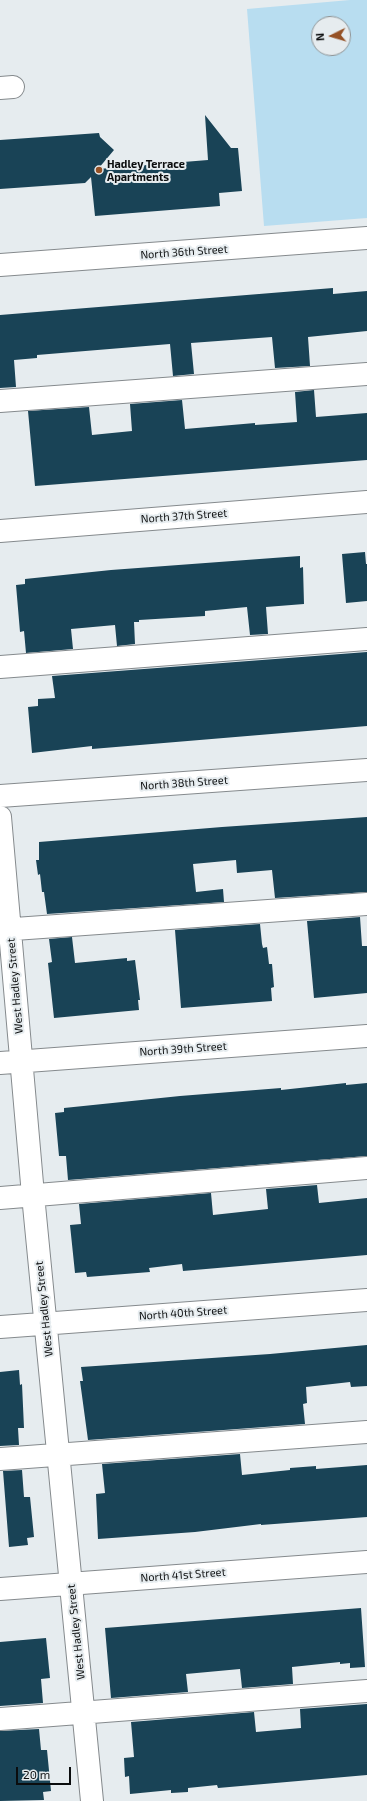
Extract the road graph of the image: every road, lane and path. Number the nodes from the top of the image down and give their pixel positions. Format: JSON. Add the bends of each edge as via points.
{"nodes":[{"id":1,"x":367,"y":238,"type":"edge"},
{"id":2,"x":0,"y":265,"type":"edge"},
{"id":3,"x":367,"y":374,"type":"edge"},
{"id":4,"x":0,"y":401,"type":"edge"},
{"id":5,"x":367,"y":502,"type":"edge"},
{"id":6,"x":0,"y":531,"type":"edge"},
{"id":7,"x":367,"y":639,"type":"edge"},
{"id":8,"x":0,"y":667,"type":"edge"},
{"id":9,"x":367,"y":770,"type":"edge"},
{"id":10,"x":0,"y":796,"type":"edge"},
{"id":11,"x":0,"y":817,"type":"edge"},
{"id":12,"x":367,"y":904,"type":"edge"},
{"id":13,"x":5,"y":930,"type":"edge"},
{"id":14,"x":367,"y":1036,"type":"edge"},
{"id":15,"x":21,"y":1061,"type":"junction"},
{"id":16,"x":0,"y":1062,"type":"edge"},
{"id":17,"x":367,"y":1168,"type":"edge"},
{"id":18,"x":33,"y":1195,"type":"junction"},
{"id":19,"x":0,"y":1198,"type":"edge"},
{"id":20,"x":367,"y":1300,"type":"edge"},
{"id":21,"x":46,"y":1323,"type":"junction"},
{"id":22,"x":0,"y":1327,"type":"edge"},
{"id":23,"x":367,"y":1432,"type":"edge"},
{"id":24,"x":58,"y":1455,"type":"junction"},
{"id":25,"x":0,"y":1459,"type":"edge"},
{"id":26,"x":367,"y":1562,"type":"edge"},
{"id":27,"x":71,"y":1584,"type":"junction"},
{"id":28,"x":0,"y":1589,"type":"edge"},
{"id":29,"x":367,"y":1690,"type":"edge"},
{"id":30,"x":84,"y":1713,"type":"junction"},
{"id":31,"x":0,"y":1720,"type":"edge"},
{"id":32,"x":92,"y":1801,"type":"edge"}],
"edges":[{"from":1,"to":2,"type":"street","name":"North 36th Street"},
{"from":3,"to":4,"type":"street"},
{"from":5,"to":6,"type":"street","name":"North 37th Street"},
{"from":7,"to":8,"type":"street"},
{"from":9,"to":10,"type":"street","name":"North 38th Street"},
{"from":11,"to":13,"type":"street","name":"West Hadley Street"},
{"from":12,"to":13,"type":"street"},
{"from":13,"to":15,"type":"street","name":"West Hadley Street"},
{"from":14,"to":15,"type":"street","name":"North 39th Street"},
{"from":15,"to":16,"type":"street","name":"North 39th Street"},
{"from":15,"to":18,"type":"street","name":"West Hadley Street"},
{"from":17,"to":18,"type":"street"},
{"from":18,"to":19,"type":"street"},
{"from":18,"to":21,"type":"street","name":"West Hadley Street"},
{"from":20,"to":21,"type":"street","name":"North 40th Street"},
{"from":21,"to":22,"type":"street","name":"North 40th Street"},
{"from":21,"to":24,"type":"street","name":"West Hadley Street"},
{"from":23,"to":24,"type":"street"},
{"from":24,"to":25,"type":"street"},
{"from":24,"to":27,"type":"street","name":"West Hadley Street"},
{"from":26,"to":27,"type":"street","name":"North 41st Street"},
{"from":27,"to":28,"type":"street","name":"North 41st Street"},
{"from":27,"to":30,"type":"street","name":"West Hadley Street"},
{"from":29,"to":30,"type":"street"},
{"from":30,"to":31,"type":"street"},
{"from":30,"to":32,"type":"street","name":"West Hadley Street"}]}
